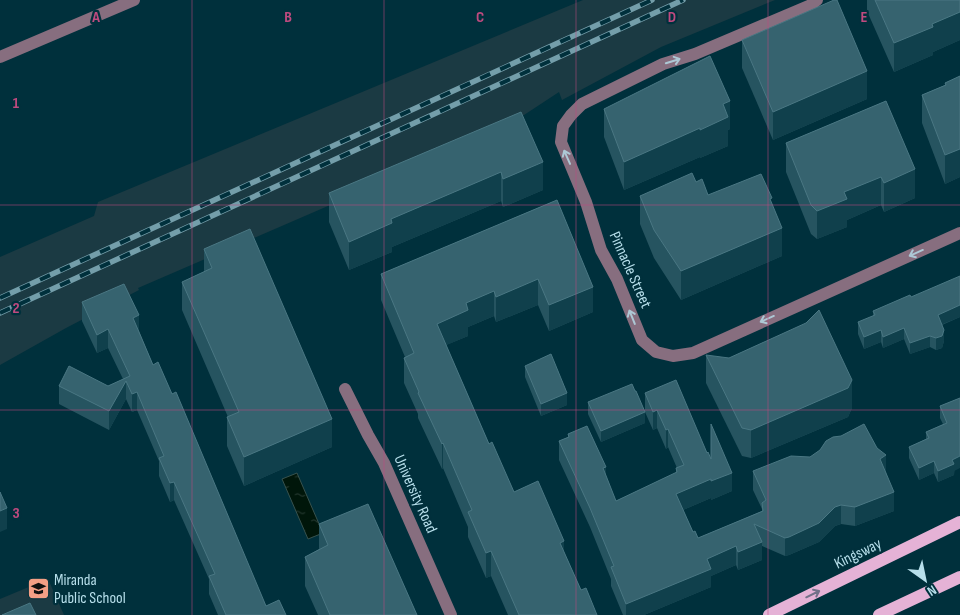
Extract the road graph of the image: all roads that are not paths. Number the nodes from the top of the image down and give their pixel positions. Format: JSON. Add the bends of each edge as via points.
{"nodes":[{"id":1,"x":134,"y":0,"type":"edge"},
{"id":2,"x":817,"y":0,"type":"edge"},
{"id":3,"x":0,"y":57,"type":"edge"},
{"id":4,"x":960,"y":232,"type":"edge"},
{"id":5,"x":345,"y":389,"type":"dead end"},
{"id":6,"x":960,"y":522,"type":"edge"},
{"id":7,"x":960,"y":577,"type":"edge"},
{"id":8,"x":451,"y":615,"type":"edge"},
{"id":9,"x":769,"y":615,"type":"edge"},
{"id":10,"x":879,"y":615,"type":"edge"}],
"edges":[{"from":1,"to":3,"type":"street"},
{"from":4,"to":2,"type":"street","name":"Pinnacle Street","one_way":true,"via":[[693,353],[673,356],[656,352],[642,340],[617,279],[600,250],[586,202],[561,142],[563,126],[582,104],[663,64],[695,54]]},
{"from":5,"to":8,"type":"street","name":"University Road","via":[[384,463]]},
{"from":9,"to":6,"type":"main road","name":"Kingsway","one_way":true},
{"from":7,"to":10,"type":"main road"}]}
